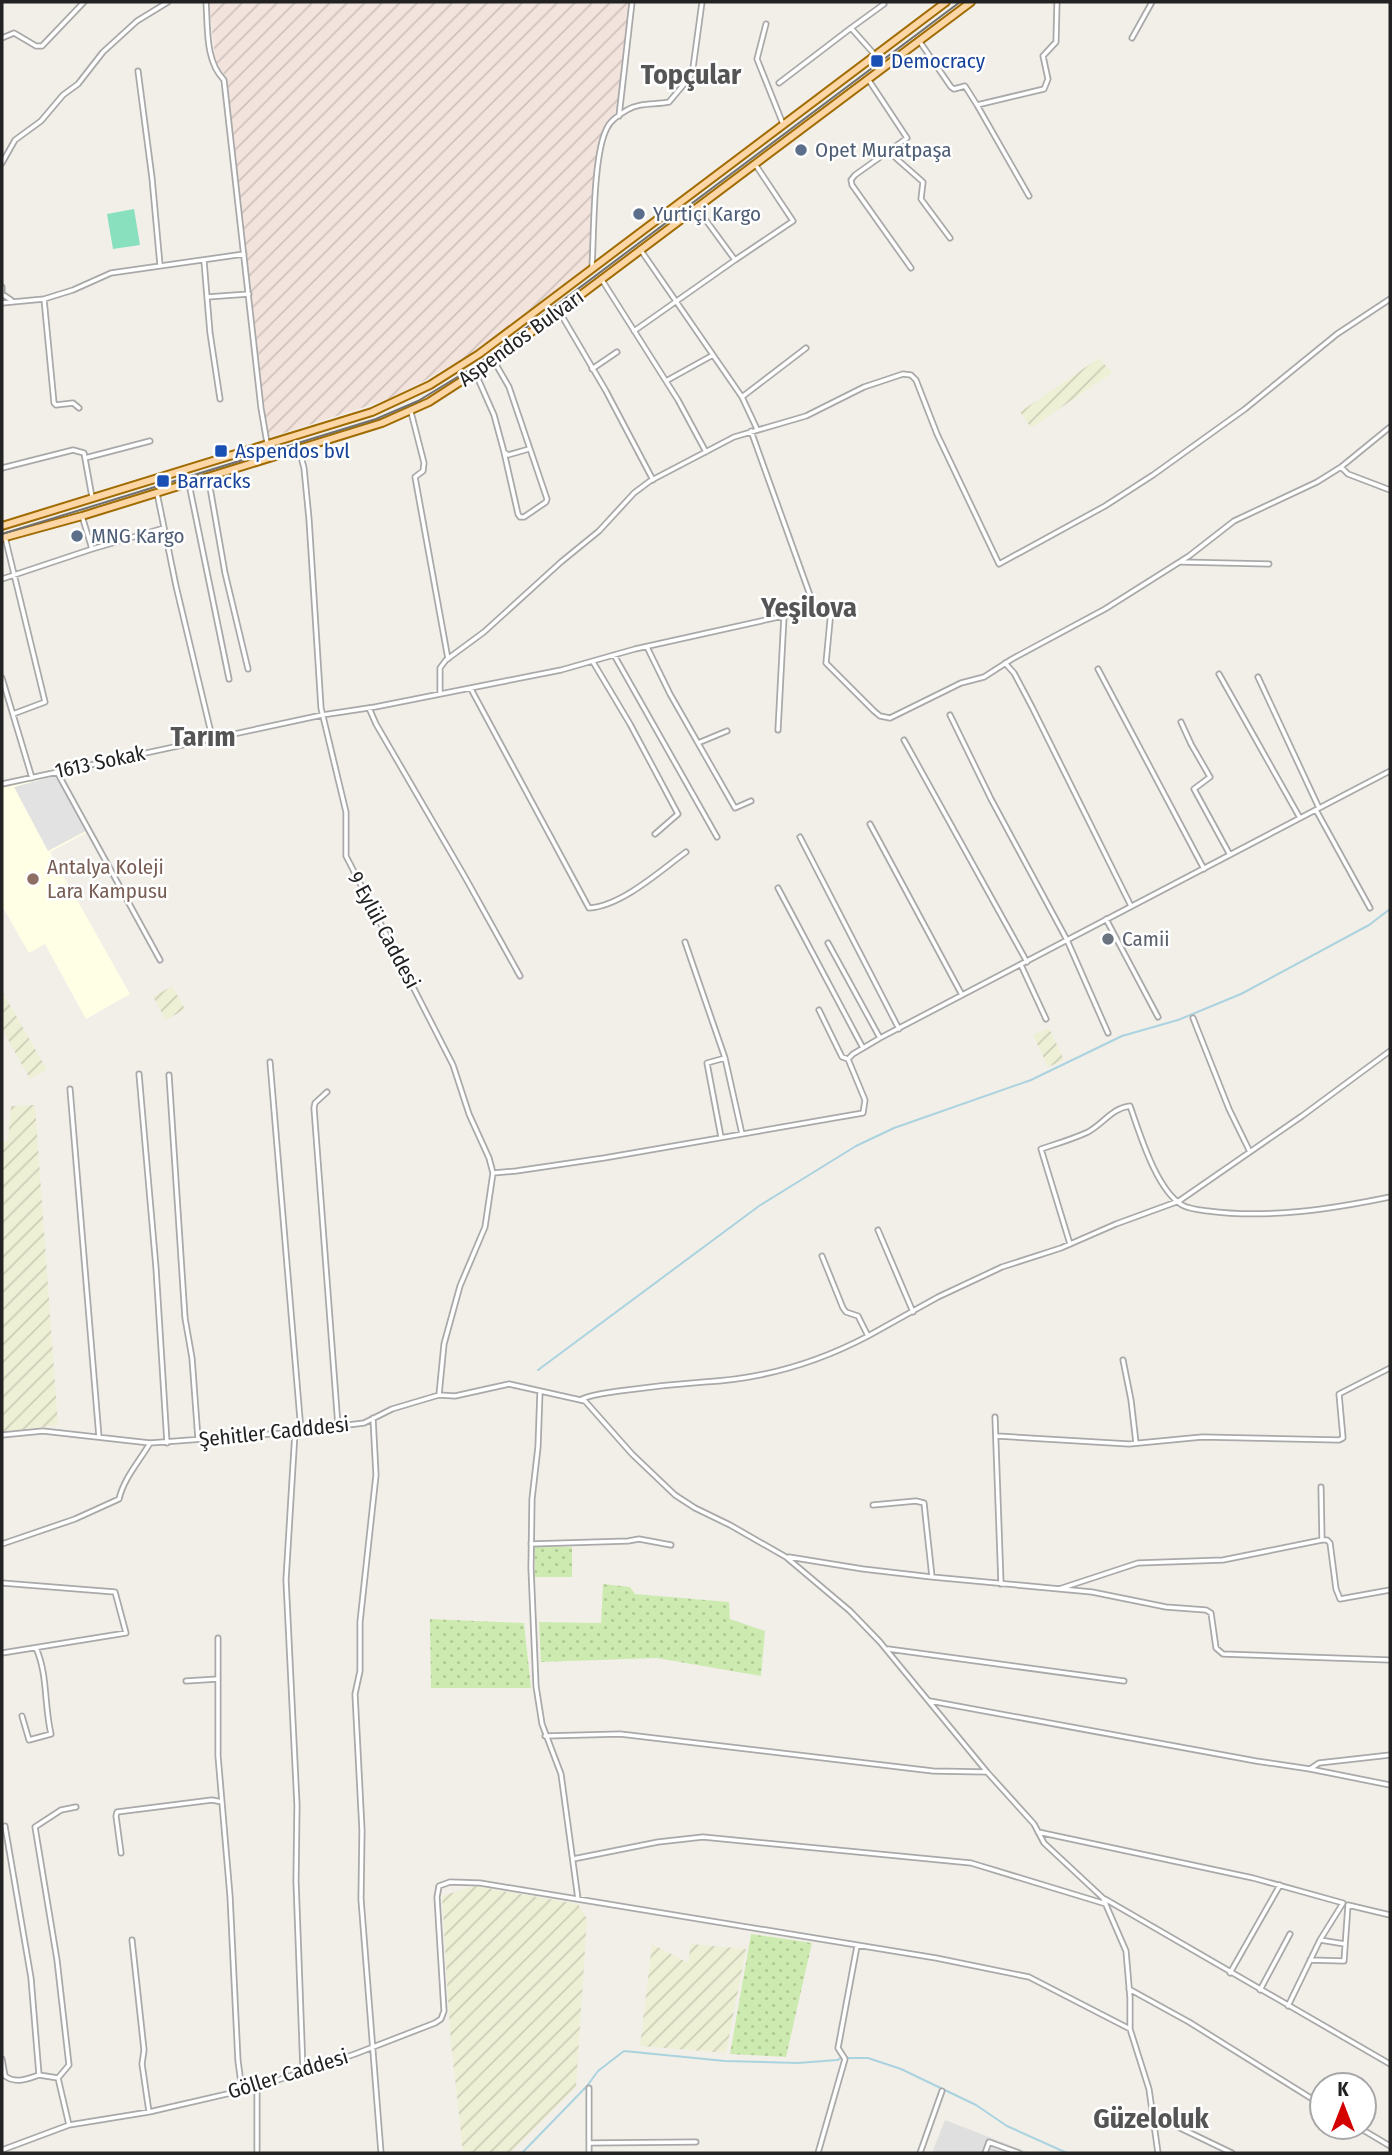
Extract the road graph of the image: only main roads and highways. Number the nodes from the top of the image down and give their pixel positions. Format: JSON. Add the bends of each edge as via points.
{"nodes":[{"id":1,"x":946,"y":2,"type":"edge"},
{"id":2,"x":971,"y":2,"type":"edge"},
{"id":3,"x":2,"y":526,"type":"edge"},
{"id":4,"x":3,"y":538,"type":"edge"}],
"edges":[{"from":1,"to":3,"type":"main road","name":"Aspendos Bulvarı","via":[[480,354],[430,385],[372,412]]},
{"from":2,"to":4,"type":"main road","name":"Aspendos Bulvarı","via":[[494,360],[411,411]]}]}
